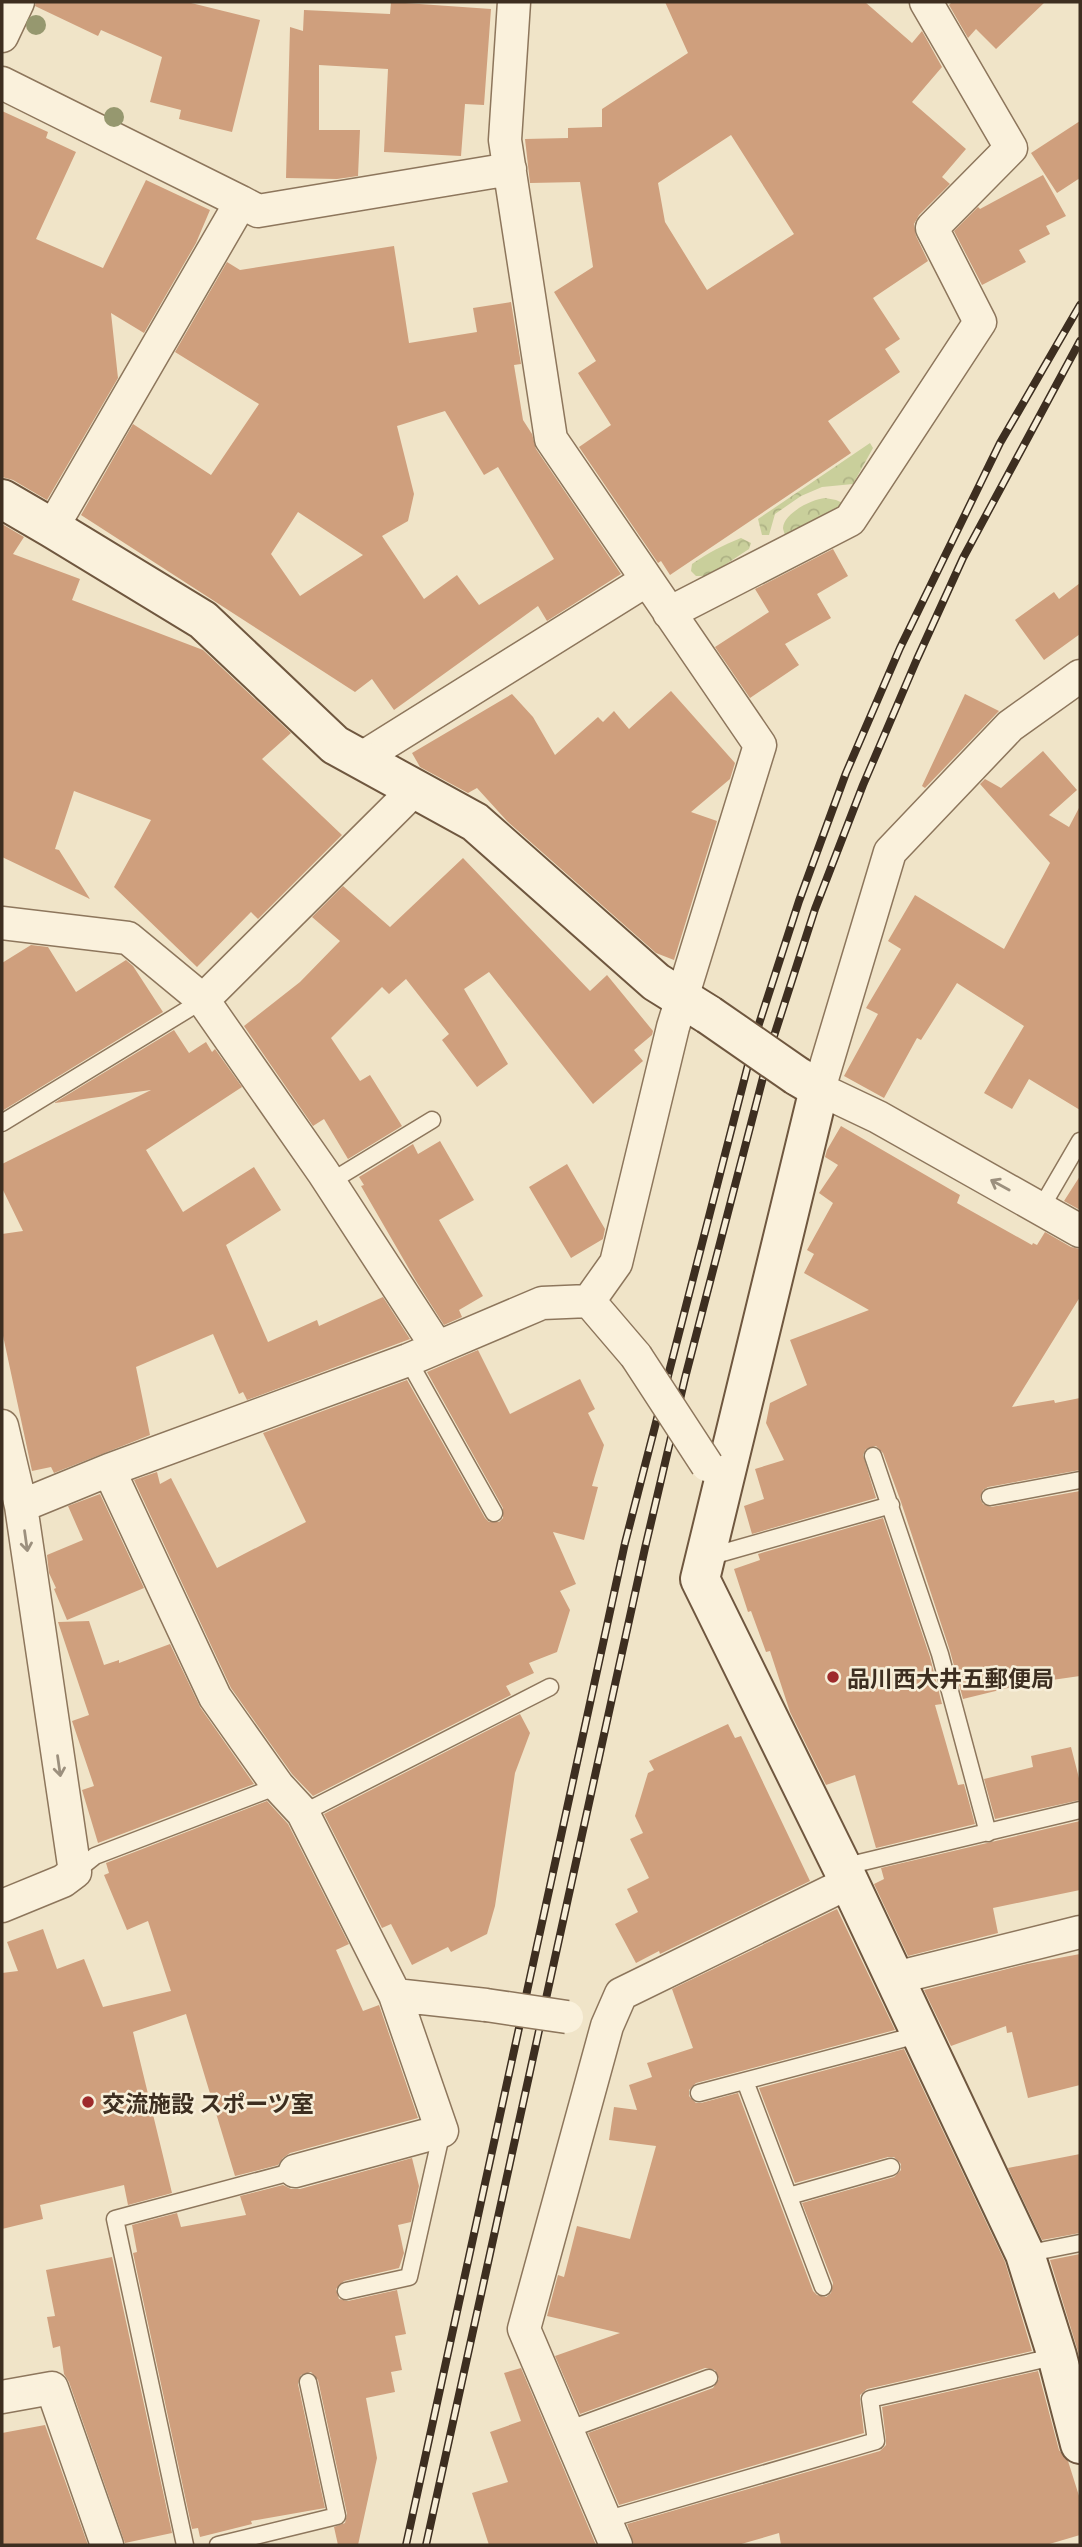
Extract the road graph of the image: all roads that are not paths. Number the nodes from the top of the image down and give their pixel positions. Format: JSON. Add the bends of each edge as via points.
{"nodes":[{"id":1,"x":18,"y":2,"type":"edge"},
{"id":2,"x":514,"y":2,"type":"edge"},
{"id":3,"x":926,"y":2,"type":"edge"},
{"id":4,"x":2,"y":36,"type":"edge"},
{"id":5,"x":2,"y":83,"type":"edge"},
{"id":6,"x":510,"y":169,"type":"junction"},
{"id":7,"x":241,"y":202,"type":"junction"},
{"id":8,"x":2,"y":499,"type":"edge"},
{"id":9,"x":52,"y":528,"type":"junction"},
{"id":10,"x":648,"y":580,"type":"junction"},
{"id":11,"x":669,"y":613,"type":"junction"},
{"id":12,"x":1080,"y":676,"type":"edge"},
{"id":13,"x":360,"y":759,"type":"junction"},
{"id":14,"x":415,"y":789,"type":"junction"},
{"id":15,"x":2,"y":923,"type":"edge"},
{"id":16,"x":203,"y":1000,"type":"junction"},
{"id":17,"x":695,"y":1007,"type":"junction"},
{"id":18,"x":808,"y":1082,"type":"junction"},
{"id":19,"x":432,"y":1119,"type":"dead end"},
{"id":20,"x":2,"y":1123,"type":"edge"},
{"id":21,"x":1080,"y":1140,"type":"edge"},
{"id":22,"x":330,"y":1182,"type":"junction"},
{"id":23,"x":1041,"y":1208,"type":"junction"},
{"id":24,"x":1080,"y":1231,"type":"edge"},
{"id":25,"x":589,"y":1301,"type":"junction"},
{"id":26,"x":422,"y":1354,"type":"junction"},
{"id":27,"x":2,"y":1426,"type":"edge"},
{"id":28,"x":873,"y":1456,"type":"dead end"},
{"id":29,"x":109,"y":1470,"type":"junction"},
{"id":30,"x":715,"y":1476,"type":"junction"},
{"id":31,"x":1080,"y":1480,"type":"edge"},
{"id":32,"x":990,"y":1497,"type":"dead end"},
{"id":33,"x":891,"y":1504,"type":"junction"},
{"id":34,"x":20,"y":1506,"type":"junction"},
{"id":35,"x":494,"y":1513,"type":"dead end"},
{"id":36,"x":705,"y":1558,"type":"junction"},
{"id":37,"x":550,"y":1687,"type":"dead end"},
{"id":38,"x":278,"y":1786,"type":"junction"},
{"id":39,"x":1080,"y":1810,"type":"edge"},
{"id":40,"x":303,"y":1813,"type":"junction"},
{"id":41,"x":988,"y":1833,"type":"junction"},
{"id":42,"x":75,"y":1872,"type":"junction"},
{"id":43,"x":845,"y":1875,"type":"junction"},
{"id":44,"x":2,"y":1906,"type":"edge"},
{"id":45,"x":1080,"y":1932,"type":"edge"},
{"id":46,"x":895,"y":1978,"type":"junction"},
{"id":47,"x":395,"y":1995,"type":"junction"},
{"id":48,"x":587,"y":2021,"type":"junction"},
{"id":49,"x":922,"y":2034,"type":"junction"},
{"id":50,"x":746,"y":2081,"type":"junction"},
{"id":51,"x":699,"y":2093,"type":"dead end"},
{"id":52,"x":442,"y":2132,"type":"junction"},
{"id":53,"x":891,"y":2166,"type":"dead end"},
{"id":54,"x":295,"y":2171,"type":"joint"},
{"id":55,"x":789,"y":2196,"type":"junction"},
{"id":56,"x":1080,"y":2243,"type":"edge"},
{"id":57,"x":1025,"y":2254,"type":"junction"},
{"id":58,"x":823,"y":2287,"type":"dead end"},
{"id":59,"x":346,"y":2291,"type":"dead end"},
{"id":60,"x":1057,"y":2356,"type":"junction"},
{"id":61,"x":709,"y":2378,"type":"dead end"},
{"id":62,"x":308,"y":2382,"type":"dead end"},
{"id":63,"x":2,"y":2397,"type":"edge"},
{"id":64,"x":567,"y":2430,"type":"junction"},
{"id":65,"x":1080,"y":2444,"type":"edge"},
{"id":66,"x":610,"y":2533,"type":"edge"},
{"id":67,"x":107,"y":2545,"type":"edge"},
{"id":68,"x":184,"y":2545,"type":"edge"},
{"id":69,"x":218,"y":2545,"type":"edge"}],
"edges":[{"from":1,"to":4,"type":"street"},
{"from":2,"to":6,"type":"street","via":[[505,140]]},
{"from":3,"to":11,"type":"street","via":[[1011,148],[932,228],[980,322],[850,520]]},
{"from":5,"to":7,"type":"street"},
{"from":6,"to":7,"type":"street","via":[[258,211]]},
{"from":6,"to":10,"type":"street","via":[[551,439]]},
{"from":7,"to":9,"type":"street"},
{"from":8,"to":9,"type":"street"},
{"from":9,"to":13,"type":"street","via":[[203,620],[335,745]]},
{"from":10,"to":11,"type":"street"},
{"from":10,"to":13,"type":"street"},
{"from":11,"to":17,"type":"street","via":[[760,745]]},
{"from":12,"to":18,"type":"street","via":[[1010,726],[890,852]]},
{"from":13,"to":14,"type":"street"},
{"from":14,"to":16,"type":"street"},
{"from":14,"to":17,"type":"street","via":[[475,822],[656,982]]},
{"from":15,"to":16,"type":"street","via":[[128,938]]},
{"from":16,"to":20,"type":"lane"},
{"from":16,"to":22,"type":"street"},
{"from":17,"to":18,"type":"street","bridge":true},
{"from":17,"to":25,"type":"street","via":[[616,1264]]},
{"from":23,"to":18,"type":"street","one_way":true},
{"from":18,"to":30,"type":"street"},
{"from":19,"to":22,"type":"lane"},
{"from":21,"to":23,"type":"lane"},
{"from":22,"to":26,"type":"street"},
{"from":23,"to":24,"type":"street"},
{"from":25,"to":26,"type":"street","via":[[542,1303]]},
{"from":25,"to":30,"type":"street","bridge":true,"via":[[636,1356]]},
{"from":26,"to":29,"type":"street"},
{"from":26,"to":35,"type":"lane"},
{"from":27,"to":34,"type":"street"},
{"from":28,"to":33,"type":"lane"},
{"from":29,"to":34,"type":"street"},
{"from":29,"to":38,"type":"street","via":[[215,1697]]},
{"from":30,"to":36,"type":"street"},
{"from":31,"to":32,"type":"lane"},
{"from":33,"to":36,"type":"lane"},
{"from":33,"to":41,"type":"lane","via":[[940,1654]]},
{"from":34,"to":42,"type":"street","one_way":true},
{"from":36,"to":43,"type":"street","via":[[700,1578]]},
{"from":37,"to":40,"type":"lane"},
{"from":38,"to":40,"type":"street"},
{"from":38,"to":42,"type":"lane","via":[[94,1856]]},
{"from":39,"to":41,"type":"lane"},
{"from":40,"to":47,"type":"street"},
{"from":41,"to":43,"type":"lane"},
{"from":42,"to":44,"type":"street"},
{"from":43,"to":46,"type":"street"},
{"from":43,"to":48,"type":"street","via":[[621,1994]]},
{"from":45,"to":46,"type":"street"},
{"from":46,"to":49,"type":"street"},
{"from":47,"to":48,"type":"street","bridge":true},
{"from":47,"to":52,"type":"street"},
{"from":48,"to":64,"type":"street","via":[[524,2329]]},
{"from":49,"to":50,"type":"lane"},
{"from":49,"to":57,"type":"street"},
{"from":50,"to":51,"type":"lane"},
{"from":50,"to":55,"type":"lane"},
{"from":52,"to":54,"type":"street"},
{"from":52,"to":59,"type":"lane","via":[[409,2277]]},
{"from":53,"to":55,"type":"lane"},
{"from":54,"to":68,"type":"lane","via":[[116,2219]]},
{"from":55,"to":58,"type":"lane"},
{"from":56,"to":57,"type":"lane"},
{"from":57,"to":60,"type":"street"},
{"from":60,"to":65,"type":"street"},
{"from":60,"to":66,"type":"lane","via":[[870,2399],[876,2441]]},
{"from":61,"to":64,"type":"lane"},
{"from":62,"to":69,"type":"lane","via":[[337,2516]]},
{"from":63,"to":67,"type":"street","via":[[52,2388]]},
{"from":64,"to":66,"type":"street"}]}
